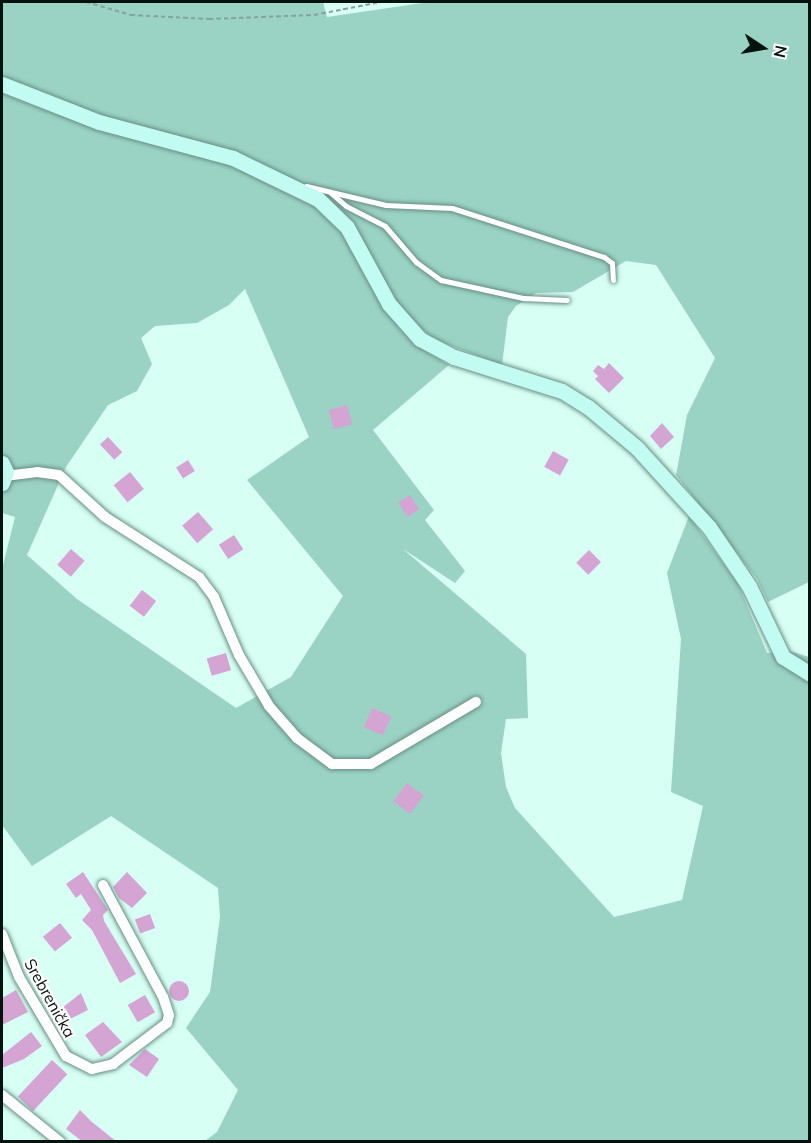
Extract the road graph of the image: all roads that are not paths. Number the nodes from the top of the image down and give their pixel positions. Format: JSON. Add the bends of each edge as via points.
{"nodes":[{"id":1,"x":2,"y":84,"type":"edge"},
{"id":2,"x":270,"y":175,"type":"junction"},
{"id":3,"x":329,"y":191,"type":"junction"},
{"id":4,"x":613,"y":279,"type":"dead end"},
{"id":5,"x":567,"y":300,"type":"dead end"},
{"id":6,"x":3,"y":474,"type":"edge"},
{"id":7,"x":810,"y":674,"type":"edge"},
{"id":8,"x":476,"y":702,"type":"dead end"},
{"id":9,"x":103,"y":885,"type":"dead end"},
{"id":10,"x":2,"y":934,"type":"edge"},
{"id":11,"x":2,"y":1095,"type":"edge"},
{"id":12,"x":60,"y":1142,"type":"edge"}],
"edges":[{"from":1,"to":2,"type":"main road","via":[[99,122],[233,158]]},
{"from":2,"to":3,"type":"lane"},
{"from":2,"to":7,"type":"main road","via":[[318,199],[347,227],[389,304],[420,339],[454,357],[562,391],[637,448],[709,527],[749,586],[783,657]]},
{"from":3,"to":4,"type":"lane","via":[[386,206],[452,208],[472,214],[604,257],[612,263]]},
{"from":3,"to":5,"type":"lane","via":[[345,206],[385,226],[416,262],[441,280],[523,297]]},
{"from":6,"to":8,"type":"street","via":[[59,475],[105,516],[199,578],[214,597],[239,655],[269,706],[297,738],[332,764],[371,764]]},
{"from":9,"to":10,"type":"street","name":"Srebrenička","via":[[164,997],[169,1015],[167,1023],[113,1064],[92,1069],[66,1056],[19,977]]},
{"from":11,"to":12,"type":"street"}]}
